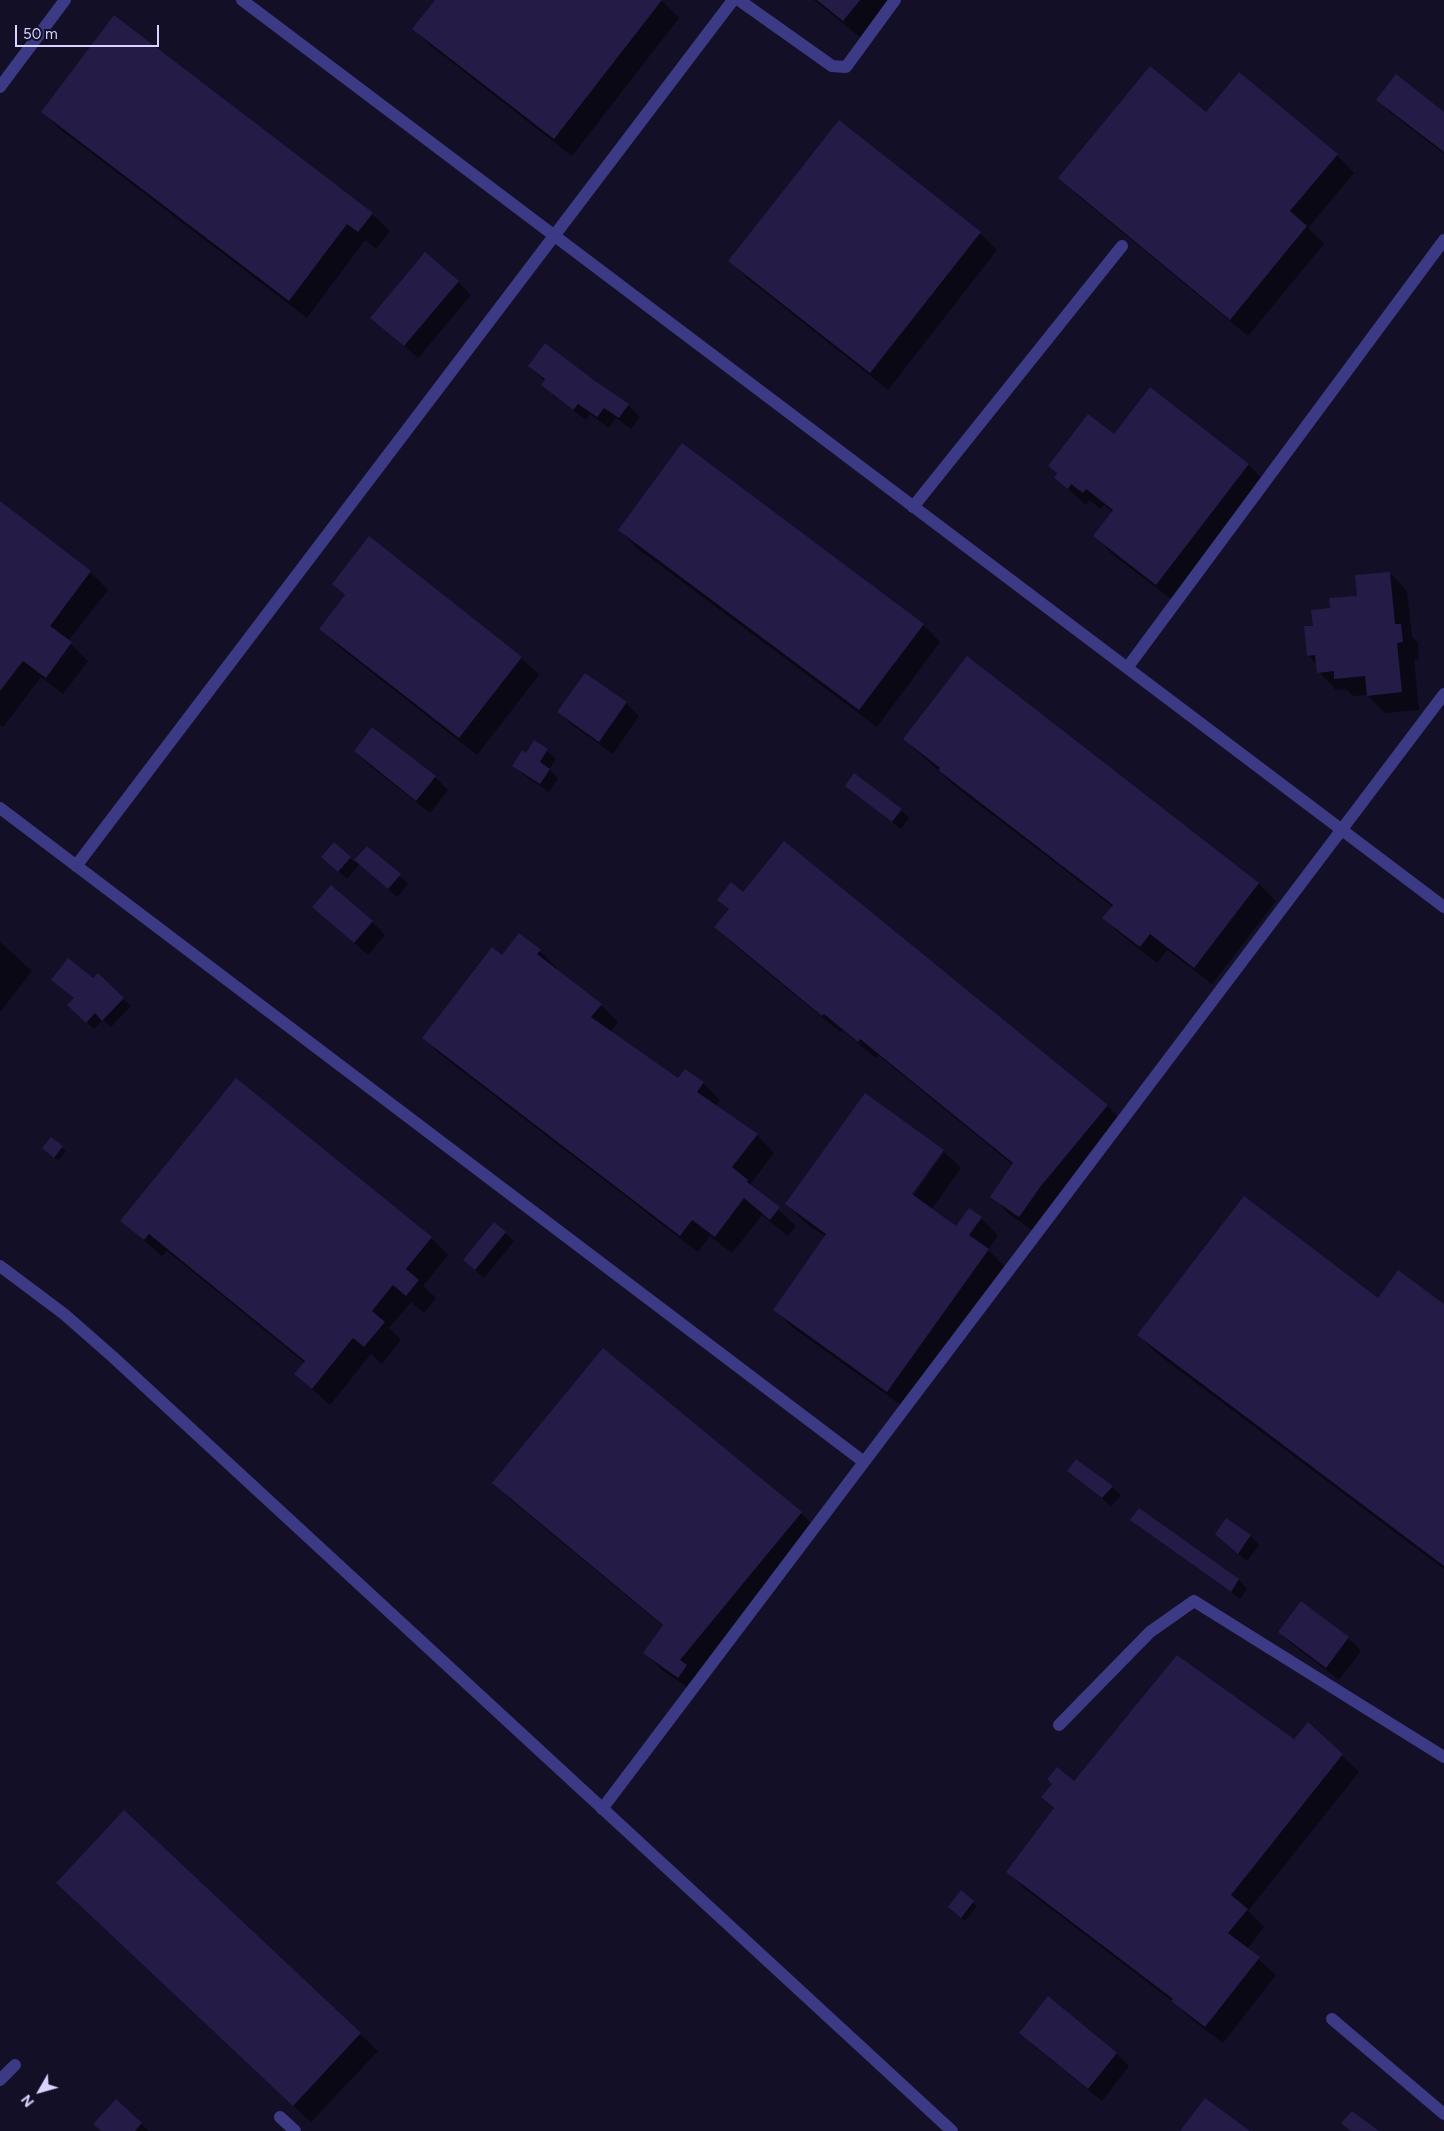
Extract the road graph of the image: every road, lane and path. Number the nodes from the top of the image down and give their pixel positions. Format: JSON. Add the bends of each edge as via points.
{"nodes":[{"id":1,"x":65,"y":0,"type":"edge"},
{"id":2,"x":242,"y":0,"type":"edge"},
{"id":3,"x":733,"y":0,"type":"edge"},
{"id":4,"x":739,"y":0,"type":"edge"},
{"id":5,"x":895,"y":0,"type":"edge"},
{"id":6,"x":0,"y":87,"type":"edge"},
{"id":7,"x":554,"y":236,"type":"junction"},
{"id":8,"x":1444,"y":240,"type":"edge"},
{"id":9,"x":1122,"y":246,"type":"dead end"},
{"id":10,"x":913,"y":507,"type":"junction"},
{"id":11,"x":1127,"y":668,"type":"junction"},
{"id":12,"x":1444,"y":694,"type":"edge"},
{"id":13,"x":0,"y":808,"type":"edge"},
{"id":14,"x":1341,"y":830,"type":"junction"},
{"id":15,"x":76,"y":866,"type":"junction"},
{"id":16,"x":1444,"y":907,"type":"edge"},
{"id":17,"x":0,"y":1266,"type":"edge"},
{"id":18,"x":864,"y":1462,"type":"junction"},
{"id":19,"x":1059,"y":1725,"type":"dead end"},
{"id":20,"x":1444,"y":1757,"type":"edge"},
{"id":21,"x":602,"y":1809,"type":"junction"},
{"id":22,"x":1332,"y":2019,"type":"dead end"},
{"id":23,"x":15,"y":2065,"type":"dead end"},
{"id":24,"x":0,"y":2080,"type":"edge"},
{"id":25,"x":1444,"y":2114,"type":"edge"},
{"id":26,"x":280,"y":2117,"type":"dead end"},
{"id":27,"x":295,"y":2131,"type":"edge"},
{"id":28,"x":952,"y":2131,"type":"edge"}],
"edges":[{"from":1,"to":6,"type":"street"},
{"from":2,"to":7,"type":"street"},
{"from":3,"to":7,"type":"street"},
{"from":4,"to":5,"type":"street","via":[[832,66],[846,67]]},
{"from":7,"to":10,"type":"street"},
{"from":7,"to":15,"type":"street"},
{"from":8,"to":11,"type":"street"},
{"from":9,"to":10,"type":"street"},
{"from":10,"to":11,"type":"street"},
{"from":11,"to":14,"type":"street"},
{"from":12,"to":14,"type":"street"},
{"from":13,"to":15,"type":"street"},
{"from":14,"to":16,"type":"street"},
{"from":14,"to":18,"type":"street"},
{"from":15,"to":18,"type":"street"},
{"from":17,"to":21,"type":"street","via":[[64,1314],[113,1357]]},
{"from":18,"to":21,"type":"street"},
{"from":19,"to":20,"type":"street","via":[[1150,1632],[1194,1601]]},
{"from":21,"to":28,"type":"street"},
{"from":22,"to":25,"type":"street"},
{"from":23,"to":24,"type":"street"},
{"from":26,"to":27,"type":"street"}]}
